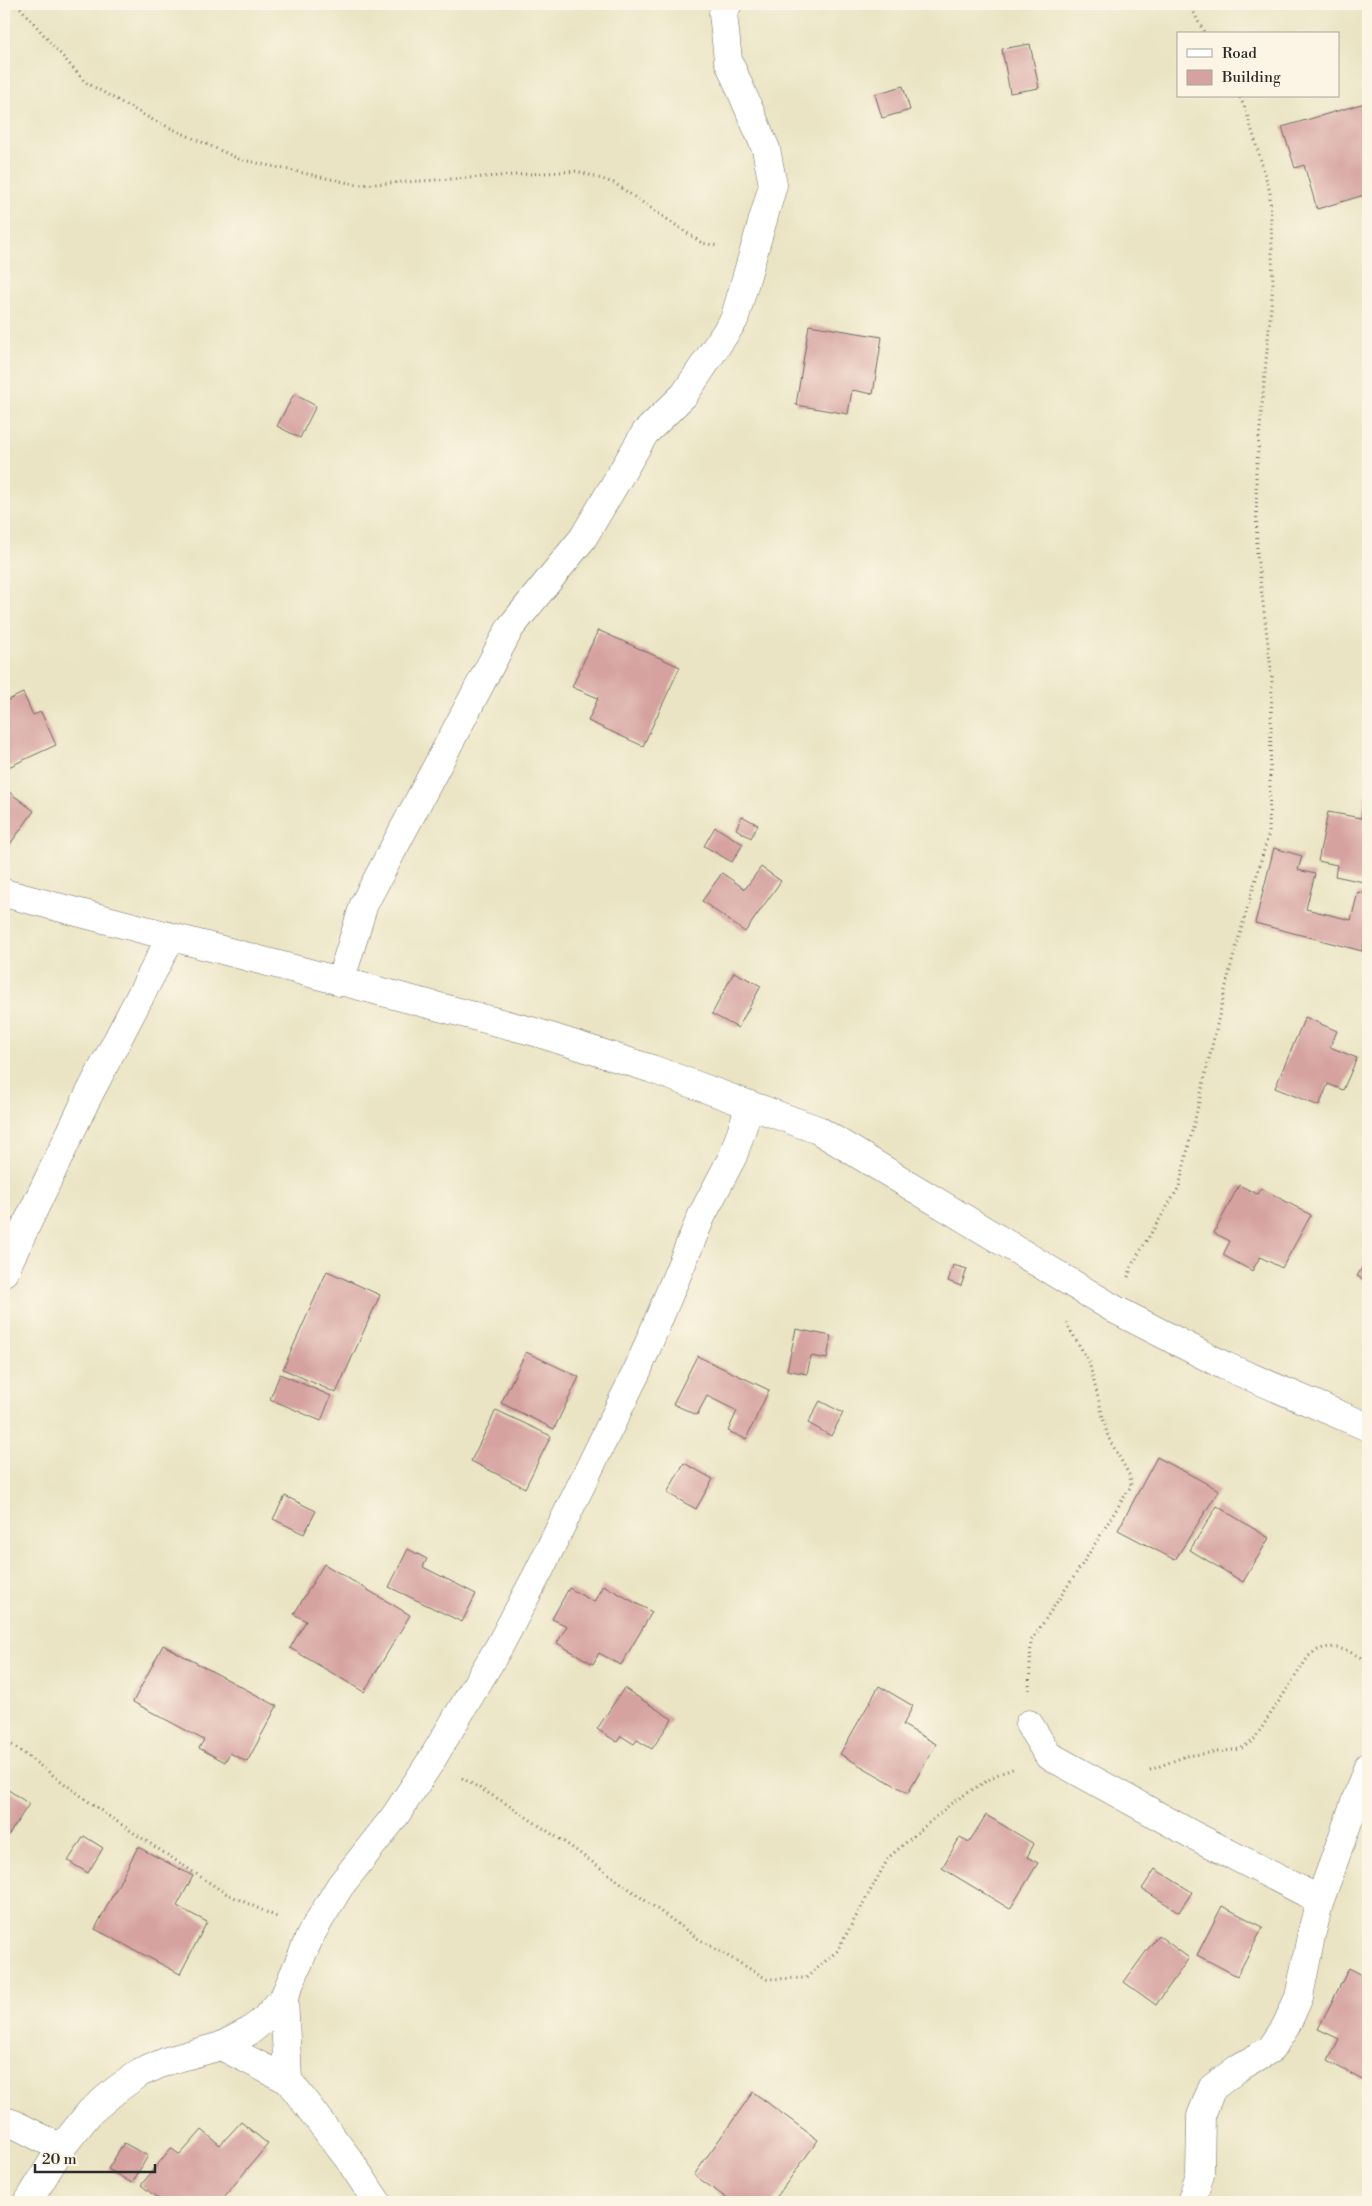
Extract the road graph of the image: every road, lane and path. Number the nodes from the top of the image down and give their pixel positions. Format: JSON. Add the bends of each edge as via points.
{"nodes":[{"id":1,"x":17,"y":4,"type":"edge"},
{"id":2,"x":728,"y":4,"type":"edge"},
{"id":3,"x":1189,"y":4,"type":"edge"},
{"id":4,"x":1204,"y":32,"type":"edge"},
{"id":5,"x":1240,"y":98,"type":"edge"},
{"id":6,"x":755,"y":247,"type":"junction"},
{"id":7,"x":4,"y":893,"type":"edge"},
{"id":8,"x":171,"y":937,"type":"junction"},
{"id":9,"x":340,"y":982,"type":"junction"},
{"id":10,"x":750,"y":1105,"type":"junction"},
{"id":11,"x":4,"y":1272,"type":"edge"},
{"id":12,"x":1054,"y":1274,"type":"junction"},
{"id":13,"x":1116,"y":1310,"type":"junction"},
{"id":14,"x":1368,"y":1427,"type":"edge"},
{"id":15,"x":1368,"y":1661,"type":"edge"},
{"id":16,"x":1029,"y":1724,"type":"joint"},
{"id":17,"x":4,"y":1739,"type":"edge"},
{"id":18,"x":1048,"y":1755,"type":"junction"},
{"id":19,"x":431,"y":1761,"type":"junction"},
{"id":20,"x":1368,"y":1766,"type":"edge"},
{"id":21,"x":1104,"y":1785,"type":"junction"},
{"id":22,"x":1320,"y":1900,"type":"junction"},
{"id":23,"x":311,"y":1934,"type":"junction"},
{"id":24,"x":284,"y":1997,"type":"junction"},
{"id":25,"x":221,"y":2046,"type":"junction"},
{"id":26,"x":288,"y":2080,"type":"junction"},
{"id":27,"x":4,"y":2121,"type":"edge"},
{"id":28,"x":61,"y":2148,"type":"junction"},
{"id":29,"x":28,"y":2202,"type":"edge"},
{"id":30,"x":378,"y":2202,"type":"edge"},
{"id":31,"x":1191,"y":2202,"type":"edge"}],
"edges":[{"from":1,"to":6,"type":"path","via":[[85,82],[153,120],[239,159],[358,184],[577,171],[614,183],[702,243]]},
{"from":2,"to":6,"type":"street","via":[[723,13],[728,60],[766,149],[773,185]]},
{"from":3,"to":4,"type":"path"},
{"from":5,"to":13,"type":"path","via":[[1270,192],[1273,275],[1256,472],[1257,554],[1272,676],[1269,833],[1231,965],[1179,1187],[1133,1263]]},
{"from":6,"to":9,"type":"street","via":[[734,320],[684,395],[645,434],[583,538],[510,628],[364,904]]},
{"from":7,"to":8,"type":"street"},
{"from":8,"to":9,"type":"street"},
{"from":8,"to":11,"type":"street","via":[[86,1100]]},
{"from":9,"to":10,"type":"street","via":[[535,1032],[652,1069]]},
{"from":10,"to":12,"type":"street","via":[[818,1130]]},
{"from":10,"to":19,"type":"street","via":[[733,1156],[702,1215],[638,1369],[597,1457],[500,1645]]},
{"from":12,"to":13,"type":"street"},
{"from":12,"to":16,"type":"path","via":[[1065,1325],[1089,1362],[1108,1437],[1130,1476],[1131,1486],[1031,1641]]},
{"from":13,"to":14,"type":"street","via":[[1225,1366]]},
{"from":15,"to":21,"type":"path","via":[[1342,1649],[1326,1647],[1316,1650],[1308,1657],[1253,1741],[1240,1749],[1186,1756]]},
{"from":16,"to":18,"type":"street"},
{"from":17,"to":23,"type":"path","via":[[107,1815],[225,1893]]},
{"from":18,"to":19,"type":"path","via":[[996,1775],[953,1802],[889,1857],[837,1951],[806,1978],[767,1979],[697,1938],[502,1801]]},
{"from":18,"to":21,"type":"street"},
{"from":19,"to":23,"type":"street","via":[[395,1816],[340,1886]]},
{"from":20,"to":22,"type":"street"},
{"from":21,"to":22,"type":"street"},
{"from":22,"to":31,"type":"street","via":[[1299,1997],[1286,2026],[1271,2049],[1212,2088],[1201,2116],[1200,2175]]},
{"from":23,"to":24,"type":"street"},
{"from":24,"to":25,"type":"street","via":[[266,2019]]},
{"from":24,"to":26,"type":"street"},
{"from":25,"to":26,"type":"street"},
{"from":25,"to":28,"type":"street","via":[[140,2073],[90,2112]]},
{"from":26,"to":30,"type":"street"},
{"from":27,"to":28,"type":"street"},
{"from":28,"to":29,"type":"street"}]}
